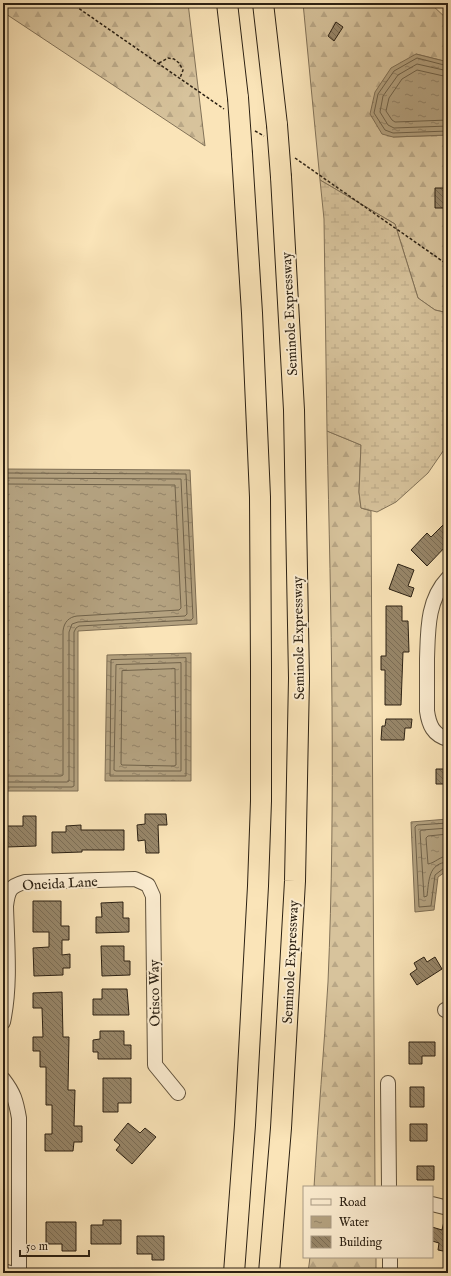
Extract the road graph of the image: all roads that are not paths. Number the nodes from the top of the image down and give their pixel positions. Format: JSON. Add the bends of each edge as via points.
{"nodes":[{"id":1,"x":227,"y":3,"type":"edge"},
{"id":2,"x":262,"y":3,"type":"edge"},
{"id":3,"x":448,"y":578,"type":"edge"},
{"id":4,"x":448,"y":739,"type":"edge"},
{"id":5,"x":148,"y":885,"type":"joint"},
{"id":6,"x":3,"y":1022,"type":"edge"},
{"id":7,"x":3,"y":1079,"type":"edge"},
{"id":8,"x":388,"y":1083,"type":"dead end"},
{"id":9,"x":178,"y":1093,"type":"dead end"},
{"id":10,"x":389,"y":1186,"type":"edge"},
{"id":11,"x":433,"y":1204,"type":"edge"},
{"id":12,"x":448,"y":1208,"type":"edge"},
{"id":13,"x":390,"y":1258,"type":"edge"},
{"id":14,"x":3,"y":1271,"type":"edge"},
{"id":15,"x":10,"y":1273,"type":"edge"},
{"id":16,"x":19,"y":1273,"type":"edge"},
{"id":17,"x":234,"y":1273,"type":"edge"},
{"id":18,"x":269,"y":1273,"type":"edge"},
{"id":19,"x":390,"y":1273,"type":"edge"}],
"edges":[{"from":1,"to":17,"type":"highway","bridge":true,"via":[[231,104],[242,154],[252,313],[260,497],[262,668],[258,886]]},
{"from":2,"to":18,"type":"highway","name":"Seminole Expressway","bridge":true,"via":[[271,131],[281,177],[294,410],[299,678],[295,881],[281,1128]]},
{"from":3,"to":4,"type":"street","via":[[436,593],[431,609],[426,711],[433,730]]},
{"from":5,"to":6,"type":"street","name":"Oneida Lane","via":[[135,879],[25,882],[14,885],[7,894],[6,906],[7,1005]]},
{"from":5,"to":9,"type":"street","name":"Otisco Way","via":[[153,896],[155,1065]]},
{"from":7,"to":16,"type":"street","via":[[11,1089],[19,1118]]},
{"from":8,"to":10,"type":"street"},
{"from":11,"to":12,"type":"street"},
{"from":13,"to":19,"type":"street"},
{"from":14,"to":15,"type":"street"}]}
